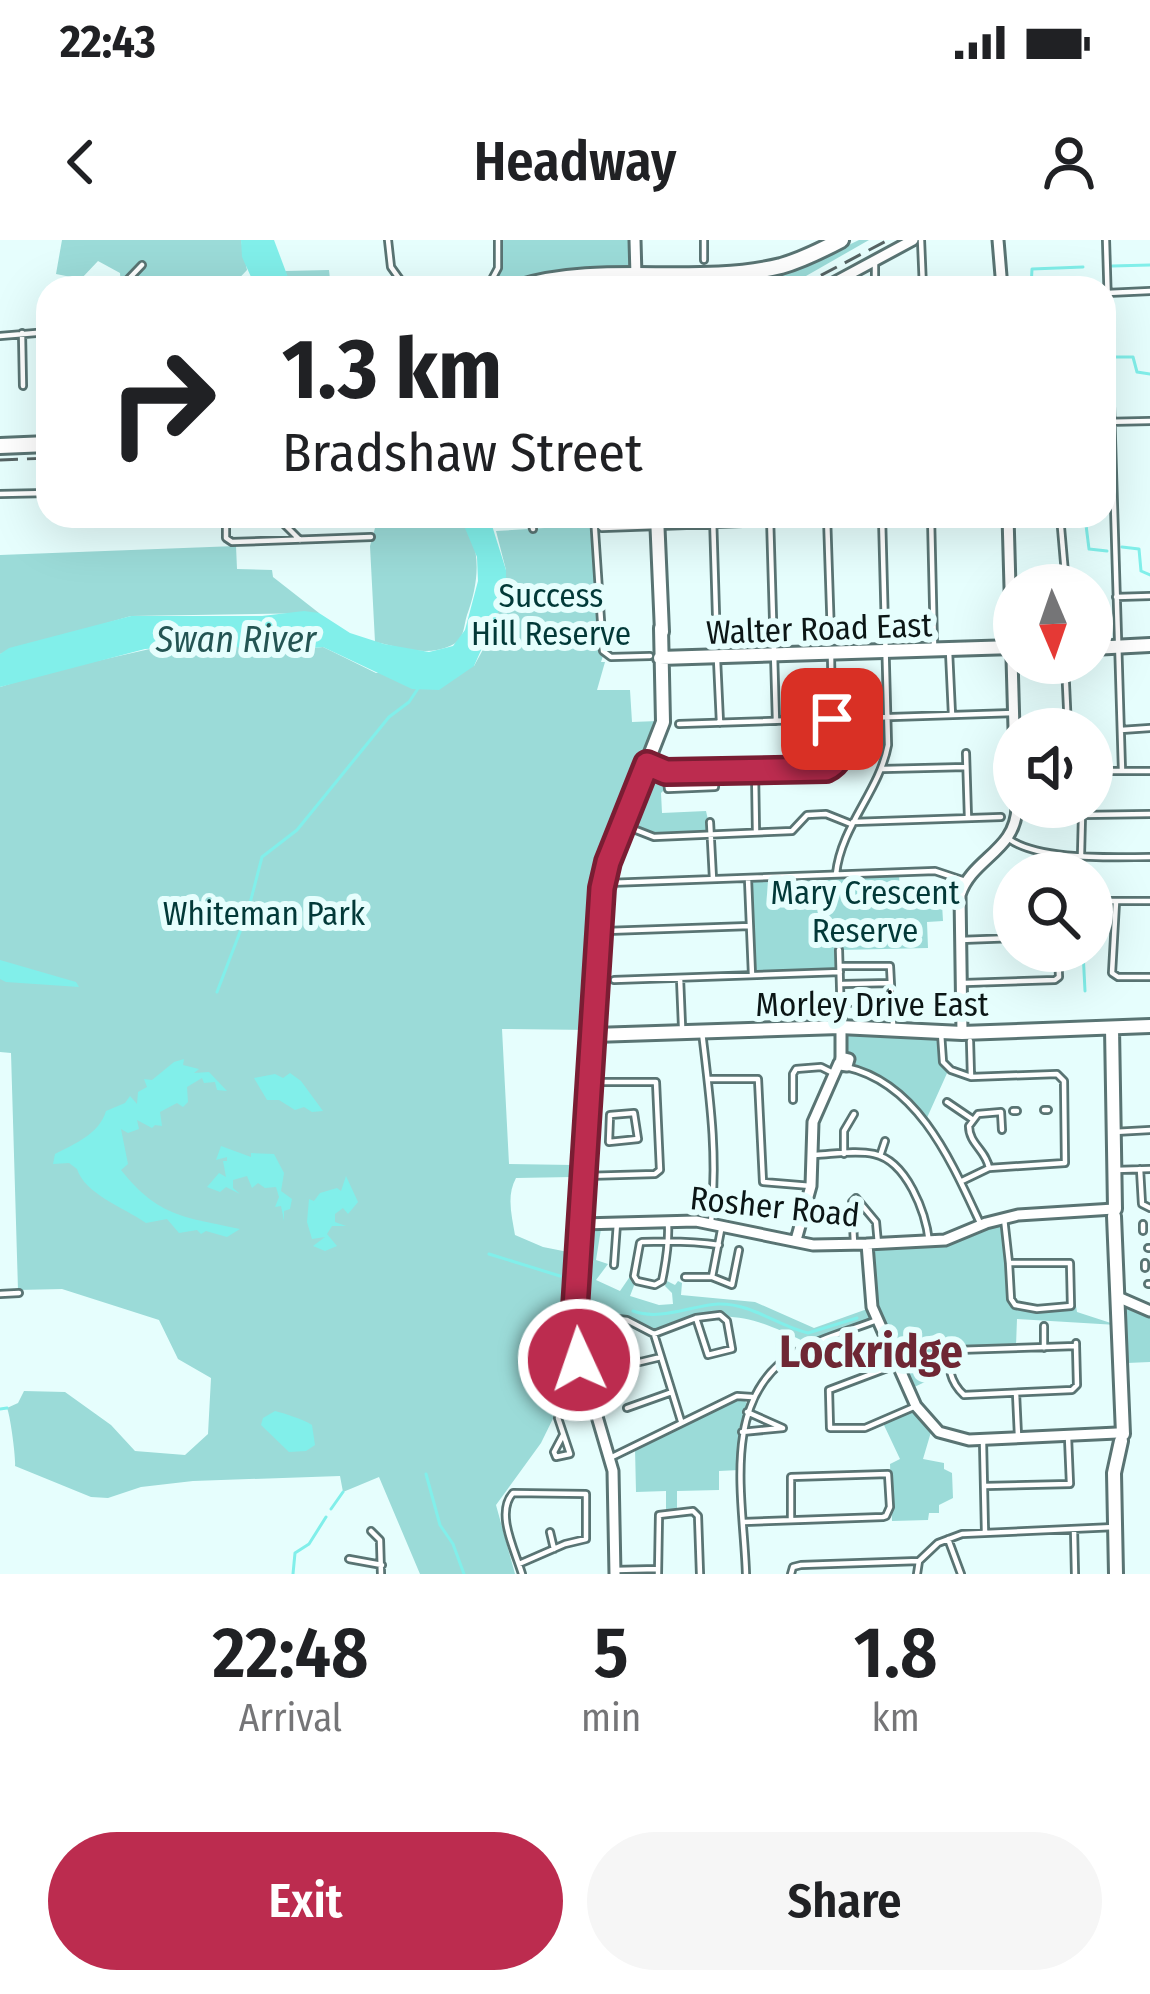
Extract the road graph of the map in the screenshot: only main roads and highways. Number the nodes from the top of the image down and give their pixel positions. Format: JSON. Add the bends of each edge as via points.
{"nodes":[{"id":1,"x":841,"y":240,"type":"edge"},
{"id":2,"x":856,"y":240,"type":"edge"},
{"id":3,"x":703,"y":272,"type":"edge"},
{"id":4,"x":661,"y":276,"type":"edge"},
{"id":5,"x":36,"y":442,"type":"edge"},
{"id":6,"x":0,"y":444,"type":"edge"},
{"id":7,"x":657,"y":528,"type":"edge"},
{"id":8,"x":1150,"y":644,"type":"edge"},
{"id":9,"x":1113,"y":645,"type":"edge"},
{"id":10,"x":993,"y":649,"type":"edge"},
{"id":11,"x":658,"y":657,"type":"junction"},
{"id":12,"x":1150,"y":1023,"type":"edge"},
{"id":13,"x":1111,"y":1024,"type":"junction"},
{"id":14,"x":842,"y":1025,"type":"junction"},
{"id":15,"x":594,"y":1032,"type":"junction"},
{"id":16,"x":964,"y":1034,"type":"junction"},
{"id":17,"x":1116,"y":1574,"type":"edge"}],
"edges":[{"from":1,"to":3,"type":"highway","via":[[778,266]]},
{"from":2,"to":3,"type":"highway","via":[[784,272]]},
{"from":3,"to":4,"type":"highway"},
{"from":5,"to":6,"type":"highway"},
{"from":7,"to":11,"type":"main road"},
{"from":8,"to":9,"type":"main road"},
{"from":10,"to":11,"type":"main road","name":"Walter Road East"},
{"from":11,"to":15,"type":"main road","via":[[663,722],[602,882]]},
{"from":12,"to":13,"type":"main road","name":"Morley Drive East"},
{"from":13,"to":16,"type":"main road","name":"Morley Drive East"},
{"from":13,"to":17,"type":"main road","via":[[1123,1301]]},
{"from":14,"to":15,"type":"main road","name":"Morley Drive East"},
{"from":14,"to":15,"type":"main road","name":"Morley Drive East"},
{"from":14,"to":16,"type":"main road","name":"Morley Drive East"},
{"from":14,"to":16,"type":"main road","name":"Morley Drive East"}]}
